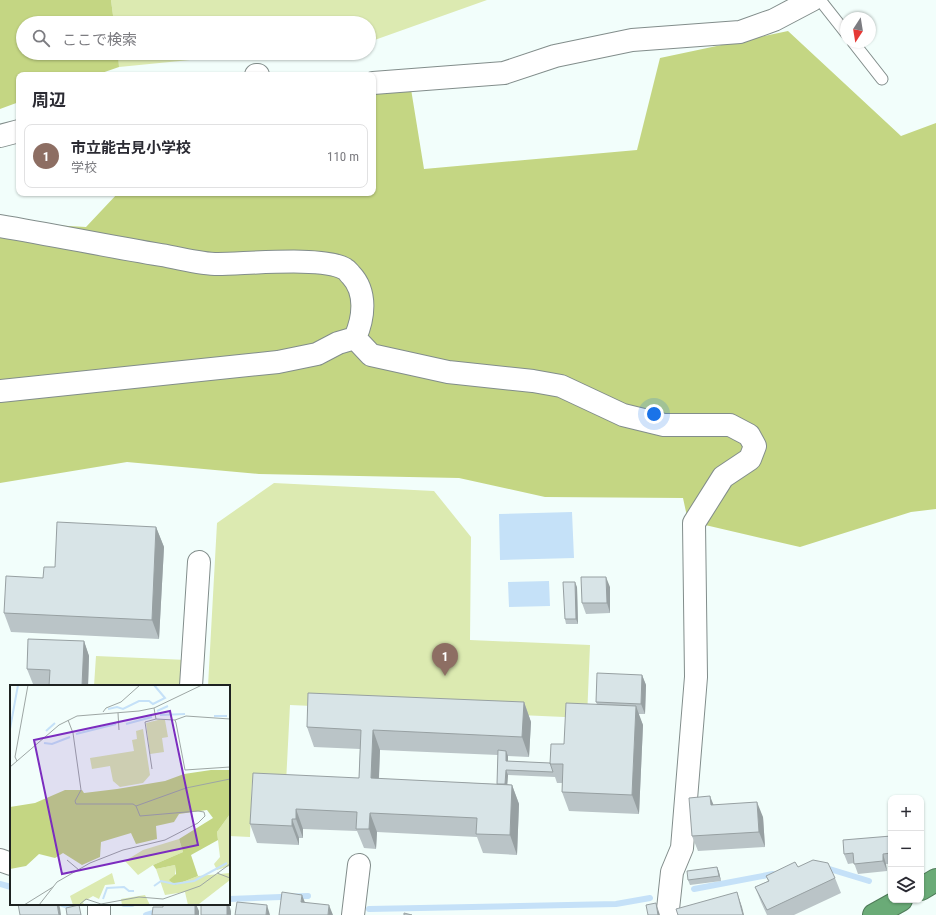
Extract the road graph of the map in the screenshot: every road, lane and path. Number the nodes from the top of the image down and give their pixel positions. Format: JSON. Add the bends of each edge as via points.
{"nodes":[{"id":1,"x":812,"y":0,"type":"edge"},
{"id":2,"x":820,"y":0,"type":"edge"},
{"id":3,"x":840,"y":25,"type":"edge"},
{"id":4,"x":858,"y":48,"type":"edge"},
{"id":5,"x":882,"y":79,"type":"dead end"},
{"id":6,"x":376,"y":83,"type":"edge"},
{"id":7,"x":16,"y":131,"type":"edge"},
{"id":8,"x":0,"y":136,"type":"edge"},
{"id":9,"x":0,"y":226,"type":"edge"},
{"id":10,"x":355,"y":338,"type":"junction"},
{"id":11,"x":0,"y":391,"type":"edge"},
{"id":12,"x":199,"y":562,"type":"dead end"},
{"id":13,"x":191,"y":685,"type":"edge"},
{"id":14,"x":0,"y":860,"type":"edge"},
{"id":15,"x":10,"y":864,"type":"edge"},
{"id":16,"x":359,"y":866,"type":"dead end"},
{"id":17,"x":936,"y":880,"type":"edge"},
{"id":18,"x":924,"y":887,"type":"edge"},
{"id":19,"x":896,"y":903,"type":"edge"},
{"id":20,"x":99,"y":905,"type":"edge"},
{"id":21,"x":100,"y":915,"type":"edge"},
{"id":22,"x":353,"y":915,"type":"edge"},
{"id":23,"x":669,"y":915,"type":"edge"},
{"id":24,"x":874,"y":915,"type":"edge"}],
"edges":[{"from":1,"to":6,"type":"street","via":[[774,20],[740,32],[632,40],[555,56],[504,73]]},
{"from":2,"to":3,"type":"lane"},
{"from":4,"to":5,"type":"lane"},
{"from":7,"to":8,"type":"street"},
{"from":9,"to":10,"type":"street","via":[[216,264],[329,263],[345,269],[360,289],[363,310],[361,326]]},
{"from":10,"to":11,"type":"street","via":[[317,354],[278,362]]},
{"from":10,"to":23,"type":"street","via":[[371,355],[448,372],[561,386],[623,415],[664,425],[730,425],[749,435],[755,446],[750,460],[723,477],[694,523],[696,677],[682,848],[672,872]]},
{"from":12,"to":13,"type":"street"},
{"from":14,"to":15,"type":"street"},
{"from":16,"to":22,"type":"street"},
{"from":17,"to":18,"type":"highway"},
{"from":19,"to":24,"type":"highway"},
{"from":20,"to":21,"type":"street"}]}
